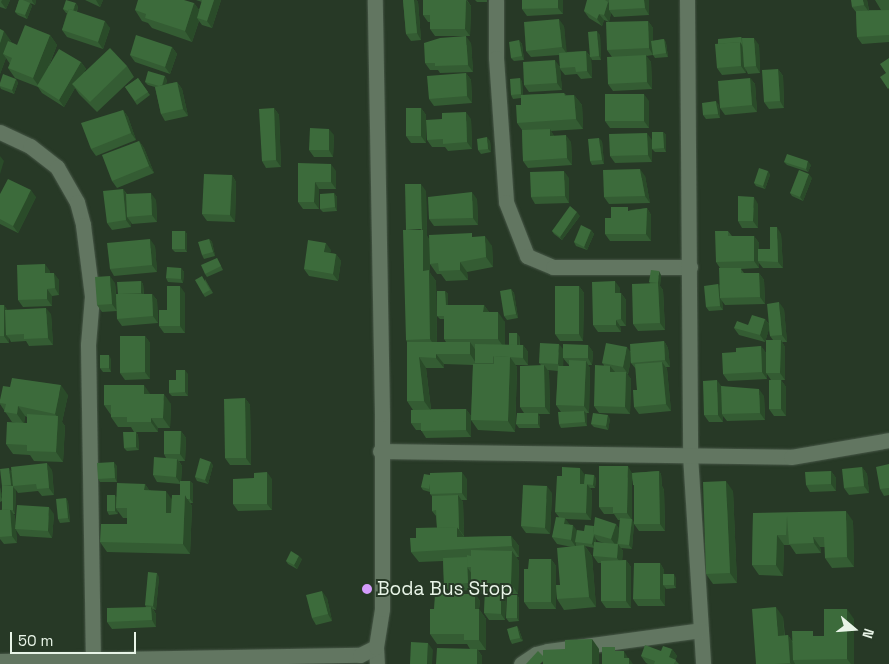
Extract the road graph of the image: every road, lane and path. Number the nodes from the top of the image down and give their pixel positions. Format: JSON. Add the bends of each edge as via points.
{"nodes":[{"id":1,"x":375,"y":0,"type":"edge"},
{"id":2,"x":496,"y":0,"type":"edge"},
{"id":3,"x":687,"y":0,"type":"edge"},
{"id":4,"x":0,"y":132,"type":"edge"},
{"id":5,"x":690,"y":267,"type":"junction"},
{"id":6,"x":889,"y":440,"type":"edge"},
{"id":7,"x":380,"y":451,"type":"junction"},
{"id":8,"x":690,"y":455,"type":"junction"},
{"id":9,"x":701,"y":630,"type":"junction"},
{"id":10,"x":376,"y":647,"type":"junction"},
{"id":11,"x":94,"y":657,"type":"junction"},
{"id":12,"x":0,"y":661,"type":"edge"},
{"id":13,"x":76,"y":662,"type":"edge"},
{"id":14,"x":377,"y":664,"type":"edge"},
{"id":15,"x":521,"y":664,"type":"edge"},
{"id":16,"x":703,"y":664,"type":"edge"}],
"edges":[{"from":1,"to":7,"type":"street"},
{"from":2,"to":5,"type":"street","via":[[496,58],[506,202],[526,256],[553,267]]},
{"from":3,"to":5,"type":"street"},
{"from":4,"to":11,"type":"street","via":[[30,146],[57,167],[77,202],[83,225],[92,296],[88,346]]},
{"from":5,"to":8,"type":"street"},
{"from":6,"to":8,"type":"street","via":[[791,458]]},
{"from":7,"to":8,"type":"street","via":[[630,457]]},
{"from":7,"to":10,"type":"street","via":[[382,609]]},
{"from":8,"to":9,"type":"street"},
{"from":9,"to":15,"type":"street","via":[[548,651],[536,654]]},
{"from":9,"to":16,"type":"street"},
{"from":10,"to":11,"type":"street","via":[[360,656],[220,660]]},
{"from":10,"to":14,"type":"street"},
{"from":11,"to":13,"type":"street"},
{"from":12,"to":13,"type":"street"}]}
